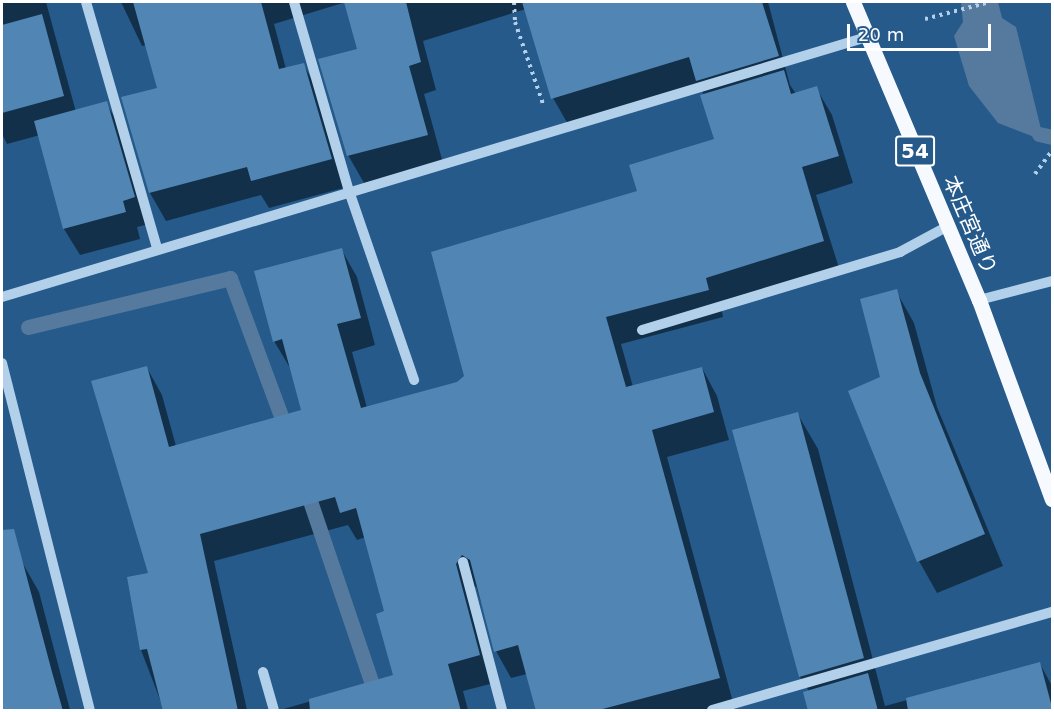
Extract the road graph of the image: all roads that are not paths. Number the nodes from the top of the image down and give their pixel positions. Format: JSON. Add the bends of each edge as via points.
{"nodes":[{"id":1,"x":86,"y":2,"type":"edge"},
{"id":2,"x":294,"y":2,"type":"edge"},
{"id":3,"x":854,"y":2,"type":"edge"},
{"id":4,"x":867,"y":37,"type":"junction"},
{"id":5,"x":349,"y":191,"type":"junction"},
{"id":6,"x":948,"y":226,"type":"junction"},
{"id":7,"x":157,"y":248,"type":"junction"},
{"id":8,"x":1053,"y":281,"type":"edge"},
{"id":9,"x":2,"y":297,"type":"edge"},
{"id":10,"x":979,"y":300,"type":"junction"},
{"id":11,"x":642,"y":330,"type":"dead end"},
{"id":12,"x":2,"y":363,"type":"edge"},
{"id":13,"x":414,"y":380,"type":"dead end"},
{"id":14,"x":1053,"y":499,"type":"edge"},
{"id":15,"x":463,"y":562,"type":"dead end"},
{"id":16,"x":1053,"y":612,"type":"edge"},
{"id":17,"x":263,"y":672,"type":"dead end"},
{"id":18,"x":90,"y":711,"type":"edge"},
{"id":19,"x":274,"y":711,"type":"edge"},
{"id":20,"x":502,"y":711,"type":"edge"},
{"id":21,"x":712,"y":711,"type":"edge"}],
"edges":[{"from":1,"to":7,"type":"street"},
{"from":2,"to":5,"type":"street"},
{"from":3,"to":4,"type":"main road","name":"本庄宮通り","number":"54"},
{"from":4,"to":5,"type":"street"},
{"from":4,"to":6,"type":"main road","name":"本庄宮通り","number":"54"},
{"from":5,"to":7,"type":"street"},
{"from":5,"to":13,"type":"street"},
{"from":6,"to":10,"type":"main road","name":"本庄宮通り","number":"54"},
{"from":6,"to":11,"type":"street","via":[[900,252]]},
{"from":7,"to":9,"type":"street"},
{"from":8,"to":10,"type":"street"},
{"from":10,"to":14,"type":"main road","number":"54"},
{"from":12,"to":18,"type":"street"},
{"from":15,"to":20,"type":"street"},
{"from":16,"to":21,"type":"street"},
{"from":17,"to":19,"type":"street"}]}
